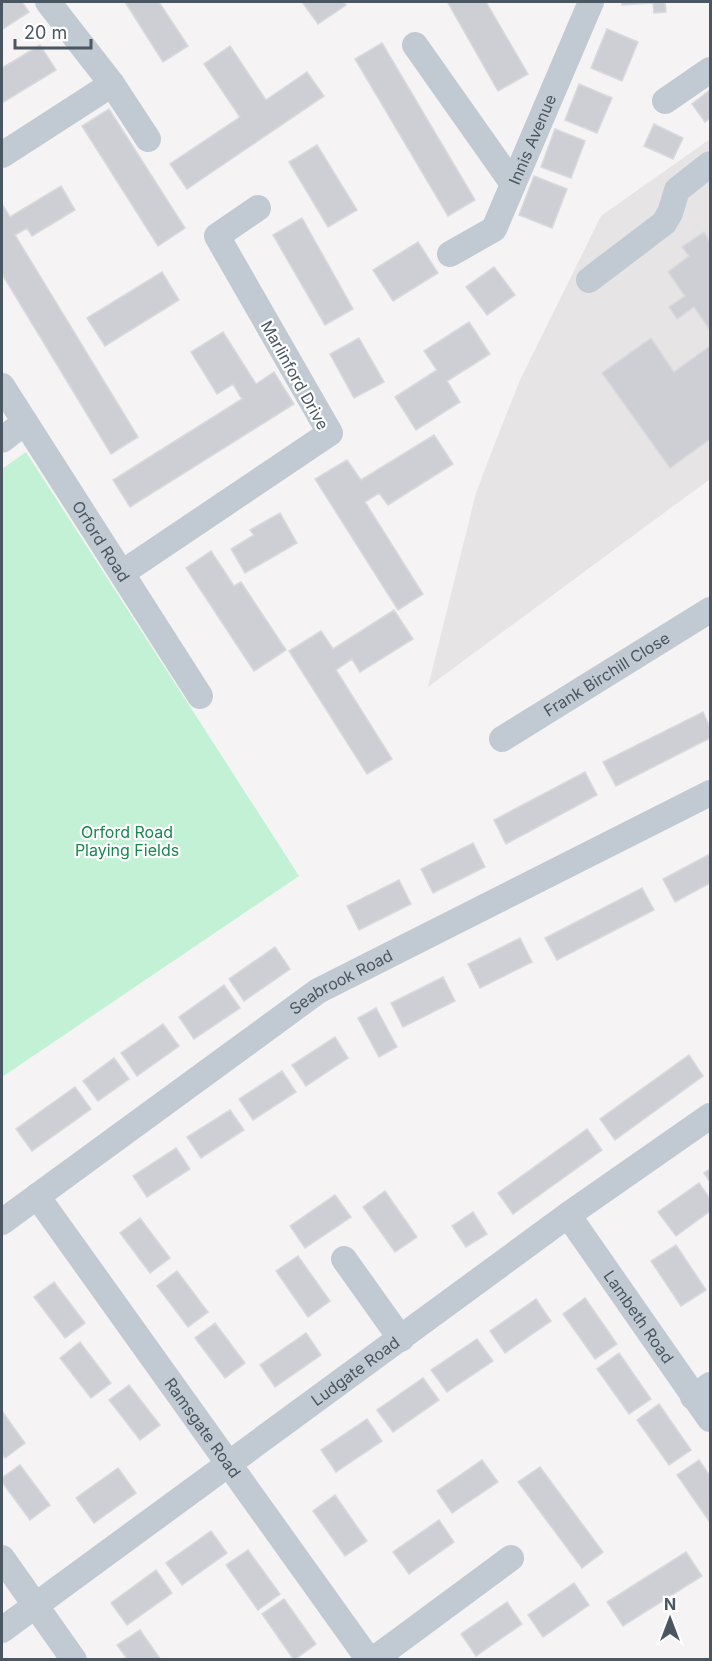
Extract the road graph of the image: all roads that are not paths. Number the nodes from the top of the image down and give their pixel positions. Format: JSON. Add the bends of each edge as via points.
{"nodes":[{"id":1,"x":48,"y":2,"type":"edge"},
{"id":2,"x":591,"y":2,"type":"edge"},
{"id":3,"x":415,"y":45,"type":"dead end"},
{"id":4,"x":711,"y":70,"type":"edge"},
{"id":5,"x":112,"y":84,"type":"junction"},
{"id":6,"x":665,"y":101,"type":"dead end"},
{"id":7,"x":148,"y":139,"type":"dead end"},
{"id":8,"x":2,"y":155,"type":"edge"},
{"id":9,"x":711,"y":164,"type":"edge"},
{"id":10,"x":513,"y":183,"type":"junction"},
{"id":11,"x":258,"y":208,"type":"dead end"},
{"id":12,"x":450,"y":254,"type":"dead end"},
{"id":13,"x":589,"y":280,"type":"dead end"},
{"id":14,"x":2,"y":386,"type":"edge"},
{"id":15,"x":25,"y":422,"type":"junction"},
{"id":16,"x":2,"y":440,"type":"edge"},
{"id":17,"x":122,"y":573,"type":"junction"},
{"id":18,"x":711,"y":610,"type":"edge"},
{"id":19,"x":200,"y":696,"type":"dead end"},
{"id":20,"x":502,"y":739,"type":"dead end"},
{"id":21,"x":711,"y":793,"type":"edge"},
{"id":22,"x":711,"y":1116,"type":"edge"},
{"id":23,"x":37,"y":1196,"type":"junction"},
{"id":24,"x":568,"y":1215,"type":"junction"},
{"id":25,"x":2,"y":1222,"type":"edge"},
{"id":26,"x":344,"y":1259,"type":"dead end"},
{"id":27,"x":401,"y":1339,"type":"junction"},
{"id":28,"x":702,"y":1391,"type":"edge"},
{"id":29,"x":711,"y":1419,"type":"edge"},
{"id":30,"x":228,"y":1464,"type":"junction"},
{"id":31,"x":2,"y":1558,"type":"edge"},
{"id":32,"x":511,"y":1558,"type":"dead end"},
{"id":33,"x":35,"y":1606,"type":"junction"},
{"id":34,"x":2,"y":1630,"type":"edge"},
{"id":35,"x":74,"y":1659,"type":"edge"},
{"id":36,"x":371,"y":1659,"type":"edge"}],
"edges":[{"from":1,"to":5,"type":"street"},
{"from":2,"to":10,"type":"street","name":"Innis Avenue"},
{"from":3,"to":10,"type":"street"},
{"from":4,"to":6,"type":"street"},
{"from":5,"to":7,"type":"street"},
{"from":5,"to":8,"type":"street"},
{"from":9,"to":13,"type":"street","via":[[677,190],[664,223]]},
{"from":10,"to":12,"type":"street","name":"Innis Avenue","via":[[494,229]]},
{"from":11,"to":17,"type":"street","name":"Marlinford Drive","via":[[217,236],[330,433]]},
{"from":14,"to":15,"type":"street","name":"Orford Road"},
{"from":15,"to":16,"type":"street"},
{"from":15,"to":17,"type":"street","name":"Orford Road"},
{"from":17,"to":19,"type":"street","name":"Orford Road"},
{"from":18,"to":20,"type":"street","name":"Frank Birchill Close"},
{"from":21,"to":23,"type":"street","name":"Seabrook Road","via":[[318,991]]},
{"from":22,"to":24,"type":"street","name":"Ludgate Road"},
{"from":23,"to":25,"type":"street","name":"Seabrook Road"},
{"from":23,"to":30,"type":"street","name":"Ramsgate Road"},
{"from":24,"to":27,"type":"street","name":"Ludgate Road"},
{"from":24,"to":28,"type":"street","name":"Lambeth Road"},
{"from":26,"to":27,"type":"street"},
{"from":27,"to":30,"type":"street","name":"Ludgate Road"},
{"from":28,"to":29,"type":"street","name":"Lambeth Road"},
{"from":30,"to":33,"type":"street","name":"Ludgate Road"},
{"from":30,"to":36,"type":"street","name":"Ramsgate Road"},
{"from":31,"to":33,"type":"street"},
{"from":32,"to":36,"type":"street"},
{"from":33,"to":34,"type":"street","name":"Ludgate Road"},
{"from":33,"to":35,"type":"street"}]}
